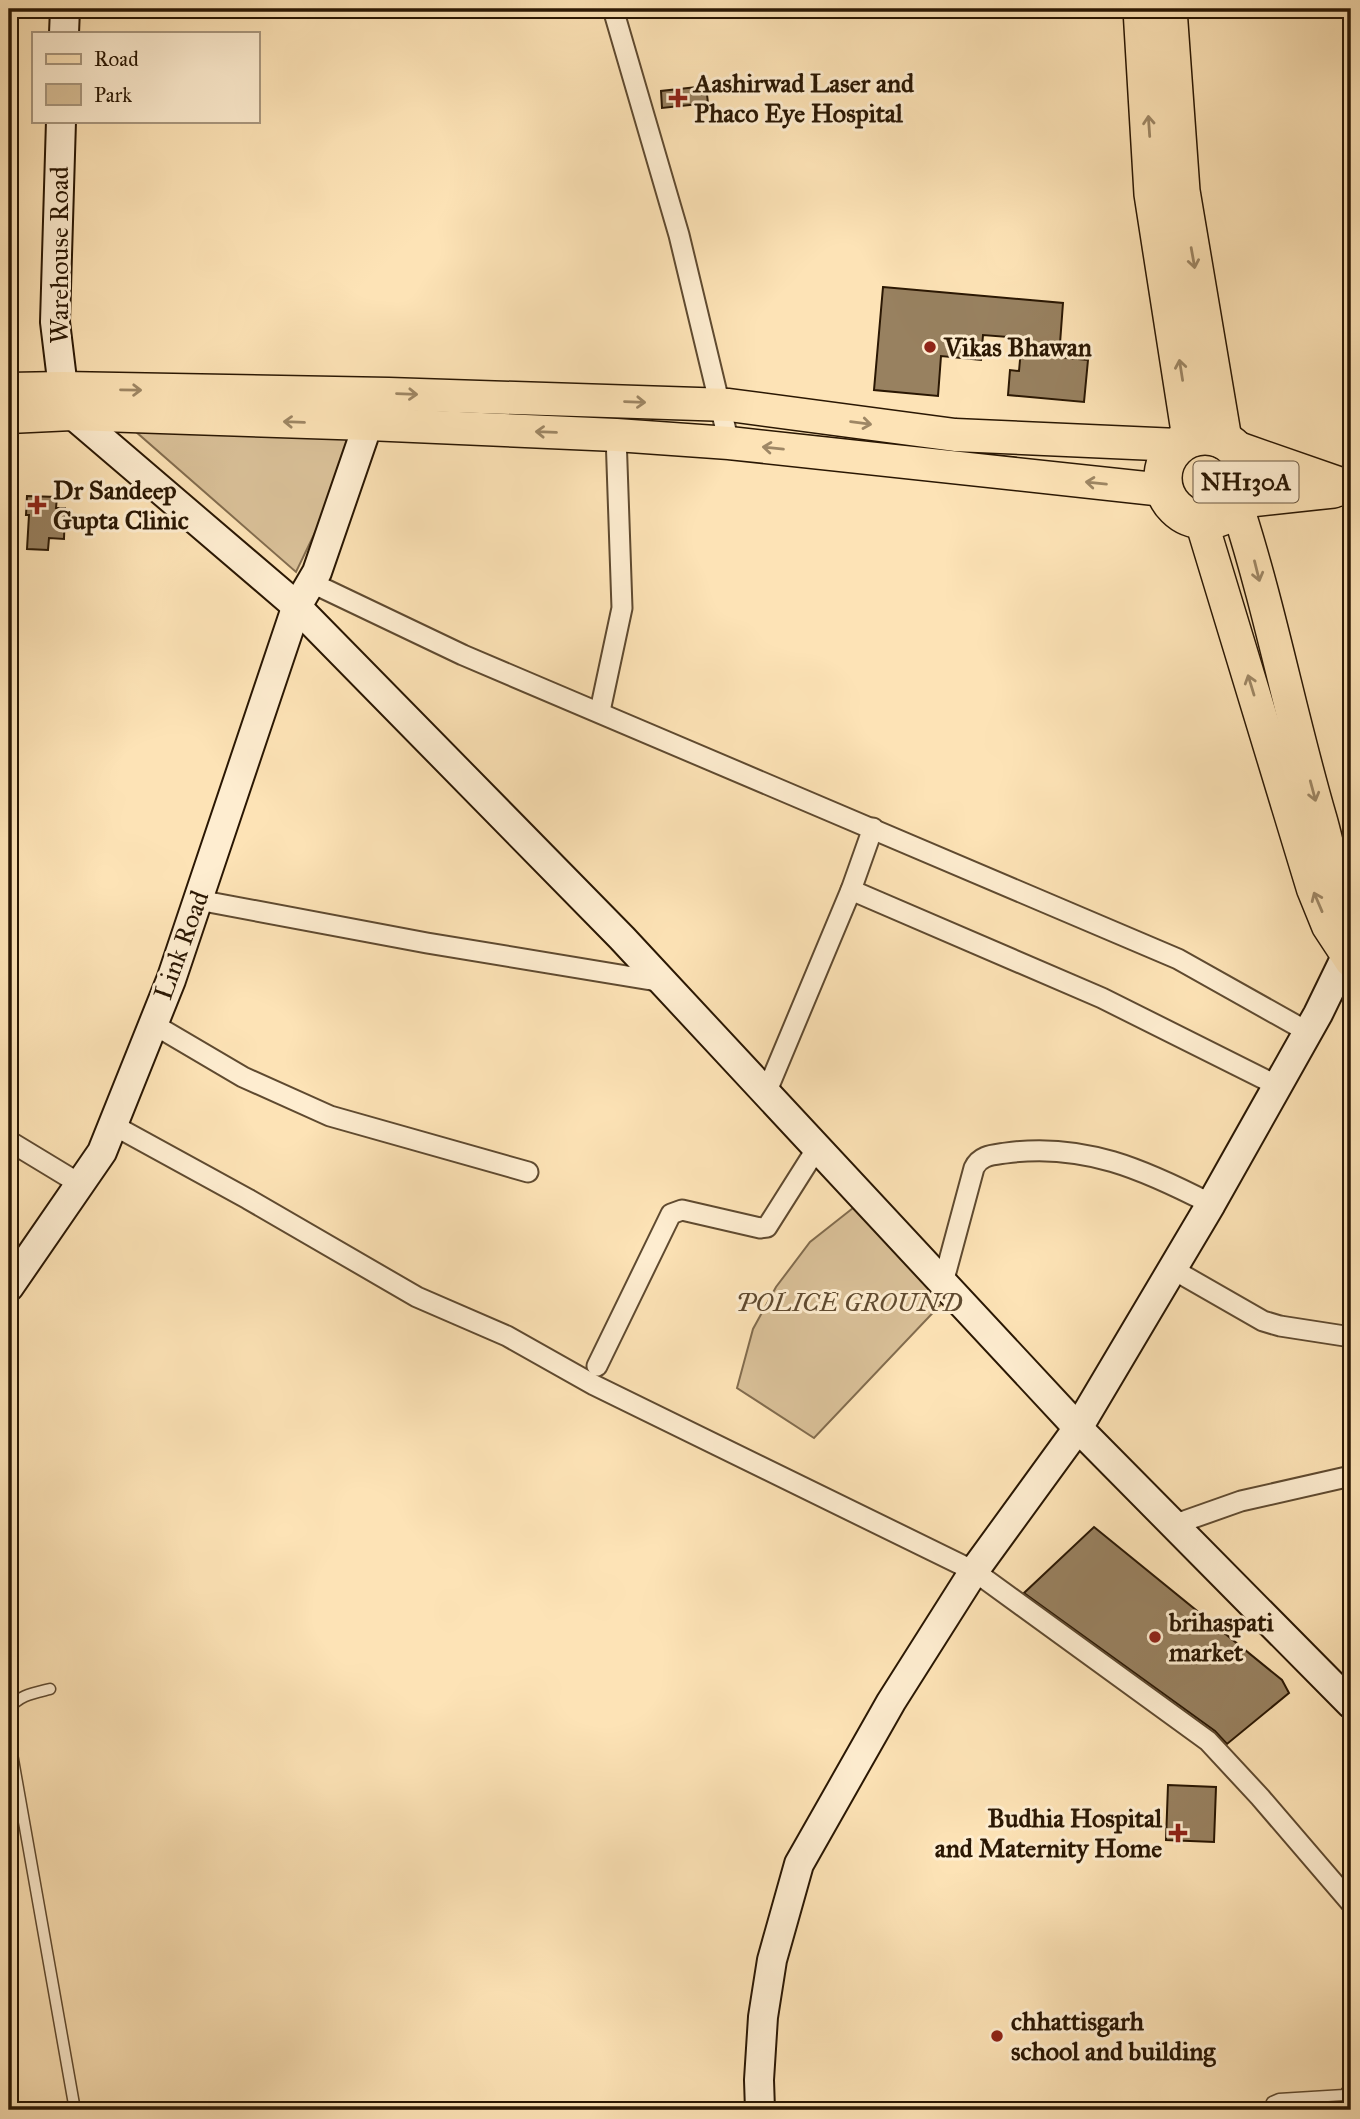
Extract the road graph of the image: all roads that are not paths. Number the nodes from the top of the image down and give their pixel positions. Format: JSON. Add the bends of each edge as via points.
{"nodes":[{"id":1,"x":65,"y":9,"type":"edge"},
{"id":2,"x":613,"y":9,"type":"edge"},
{"id":3,"x":1142,"y":9,"type":"edge"},
{"id":4,"x":1168,"y":9,"type":"edge"},
{"id":5,"x":64,"y":32,"type":"edge"},
{"id":6,"x":61,"y":122,"type":"edge"},
{"id":7,"x":9,"y":390,"type":"edge"},
{"id":8,"x":67,"y":401,"type":"junction"},
{"id":9,"x":721,"y":405,"type":"junction"},
{"id":10,"x":362,"y":409,"type":"junction"},
{"id":11,"x":9,"y":416,"type":"edge"},
{"id":12,"x":616,"y":435,"type":"junction"},
{"id":13,"x":729,"y":443,"type":"junction"},
{"id":14,"x":1207,"y":443,"type":"junction"},
{"id":15,"x":1347,"y":488,"type":"edge"},
{"id":16,"x":1164,"y":491,"type":"junction"},
{"id":17,"x":1239,"y":502,"type":"junction"},
{"id":18,"x":1201,"y":520,"type":"junction"},
{"id":19,"x":310,"y":582,"type":"junction"},
{"id":20,"x":296,"y":608,"type":"junction"},
{"id":21,"x":600,"y":711,"type":"junction"},
{"id":22,"x":873,"y":828,"type":"junction"},
{"id":23,"x":851,"y":890,"type":"junction"},
{"id":24,"x":198,"y":900,"type":"junction"},
{"id":25,"x":1351,"y":914,"type":"edge"},
{"id":26,"x":1349,"y":954,"type":"edge"},
{"id":27,"x":663,"y":982,"type":"junction"},
{"id":28,"x":153,"y":1024,"type":"junction"},
{"id":29,"x":1308,"y":1032,"type":"junction"},
{"id":30,"x":1278,"y":1086,"type":"junction"},
{"id":31,"x":766,"y":1093,"type":"junction"},
{"id":32,"x":113,"y":1125,"type":"junction"},
{"id":33,"x":9,"y":1141,"type":"edge"},
{"id":34,"x":817,"y":1148,"type":"junction"},
{"id":35,"x":528,"y":1172,"type":"dead end"},
{"id":36,"x":80,"y":1184,"type":"junction"},
{"id":37,"x":1211,"y":1204,"type":"junction"},
{"id":38,"x":1174,"y":1270,"type":"junction"},
{"id":39,"x":943,"y":1283,"type":"junction"},
{"id":40,"x":9,"y":1287,"type":"edge"},
{"id":41,"x":1351,"y":1337,"type":"edge"},
{"id":42,"x":597,"y":1366,"type":"dead end"},
{"id":43,"x":1079,"y":1428,"type":"junction"},
{"id":44,"x":1351,"y":1476,"type":"edge"},
{"id":45,"x":1173,"y":1525,"type":"junction"},
{"id":46,"x":974,"y":1571,"type":"junction"},
{"id":47,"x":50,"y":1689,"type":"dead end"},
{"id":48,"x":1351,"y":1704,"type":"edge"},
{"id":49,"x":9,"y":1709,"type":"edge"},
{"id":50,"x":9,"y":1737,"type":"edge"},
{"id":51,"x":1351,"y":1903,"type":"edge"},
{"id":52,"x":1351,"y":2078,"type":"edge"},
{"id":53,"x":75,"y":2110,"type":"edge"},
{"id":54,"x":760,"y":2110,"type":"edge"},
{"id":55,"x":1269,"y":2110,"type":"edge"}],
"edges":[{"from":1,"to":5,"type":"street"},
{"from":2,"to":9,"type":"street","via":[[679,235]]},
{"from":14,"to":3,"type":"highway","number":"NH130A","one_way":true,"via":[[1153,194]]},
{"from":4,"to":14,"type":"highway","number":"NH130A","one_way":true},
{"from":6,"to":8,"type":"street","name":"Warehouse Road","via":[[54,297]]},
{"from":7,"to":8,"type":"main road"},
{"from":8,"to":10,"type":"main road"},
{"from":8,"to":11,"type":"main road"},
{"from":8,"to":20,"type":"street"},
{"from":10,"to":9,"type":"main road","one_way":true},
{"from":9,"to":13,"type":"street"},
{"from":9,"to":14,"type":"main road","one_way":true,"via":[[955,435]]},
{"from":12,"to":10,"type":"main road","one_way":true},
{"from":10,"to":19,"type":"street","name":"Link Road","via":[[317,572]]},
{"from":12,"to":13,"type":"main road"},
{"from":12,"to":21,"type":"street","via":[[622,608]]},
{"from":16,"to":13,"type":"main road","one_way":true},
{"from":14,"to":15,"type":"highway","number":"NH130A"},
{"from":14,"to":16,"type":"highway","number":"NH130A","via":[[1167,458]]},
{"from":14,"to":17,"type":"highway","number":"NH130A","via":[[1244,464],[1247,481]]},
{"from":15,"to":17,"type":"highway","number":"NH130A"},
{"from":16,"to":18,"type":"highway","number":"NH130A","via":[[1185,516]]},
{"from":17,"to":18,"type":"highway","number":"NH130A","via":[[1221,517]]},
{"from":17,"to":25,"type":"main road","one_way":true,"via":[[1314,796]]},
{"from":26,"to":18,"type":"main road","one_way":true,"via":[[1328,926],[1312,889]]},
{"from":19,"to":20,"type":"street","name":"Link Road"},
{"from":19,"to":21,"type":"street","via":[[463,655]]},
{"from":20,"to":24,"type":"street","name":"Link Road"},
{"from":20,"to":27,"type":"street"},
{"from":21,"to":22,"type":"street"},
{"from":22,"to":23,"type":"street"},
{"from":22,"to":29,"type":"street","via":[[1178,958]]},
{"from":23,"to":30,"type":"street","via":[[1102,998]]},
{"from":23,"to":31,"type":"street"},
{"from":24,"to":27,"type":"street"},
{"from":24,"to":28,"type":"street","name":"Link Road"},
{"from":26,"to":29,"type":"street"},
{"from":27,"to":31,"type":"street"},
{"from":28,"to":32,"type":"street","name":"Link Road"},
{"from":28,"to":35,"type":"street","via":[[243,1077],[330,1116]]},
{"from":29,"to":30,"type":"street"},
{"from":30,"to":37,"type":"street"},
{"from":31,"to":34,"type":"street"},
{"from":32,"to":36,"type":"street","name":"Link Road","via":[[102,1152]]},
{"from":32,"to":46,"type":"street","via":[[418,1297],[507,1336],[594,1385]]},
{"from":33,"to":36,"type":"street"},
{"from":34,"to":39,"type":"street"},
{"from":34,"to":42,"type":"street","via":[[767,1227],[682,1210],[671,1213]]},
{"from":36,"to":40,"type":"street","name":"Link Road"},
{"from":37,"to":38,"type":"street"},
{"from":37,"to":39,"type":"street","via":[[1159,1177],[1110,1159],[1033,1150],[988,1156],[974,1168]]},
{"from":38,"to":41,"type":"street","via":[[1263,1321]]},
{"from":38,"to":43,"type":"street"},
{"from":39,"to":43,"type":"street"},
{"from":43,"to":45,"type":"street"},
{"from":43,"to":46,"type":"street"},
{"from":44,"to":45,"type":"street","via":[[1241,1501]]},
{"from":45,"to":48,"type":"street"},
{"from":46,"to":51,"type":"street","via":[[1208,1741]]},
{"from":46,"to":54,"type":"street","via":[[891,1702],[799,1864],[768,1983]]},
{"from":47,"to":49,"type":"lane","via":[[16,1700]]},
{"from":50,"to":53,"type":"lane"},
{"from":52,"to":55,"type":"lane","via":[[1344,2095],[1279,2099]]}]}
